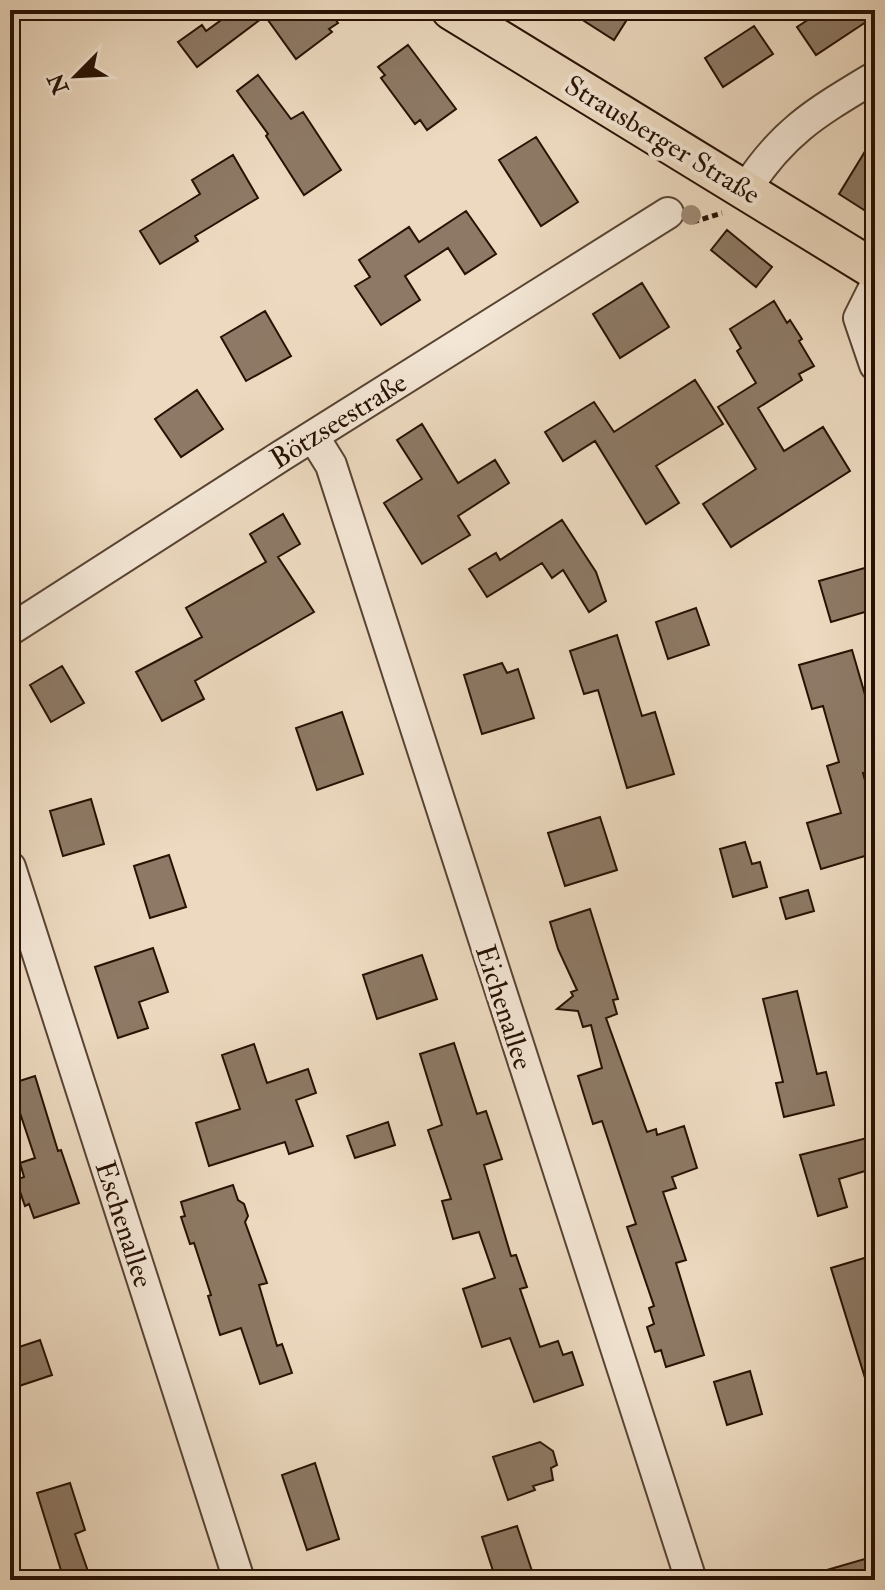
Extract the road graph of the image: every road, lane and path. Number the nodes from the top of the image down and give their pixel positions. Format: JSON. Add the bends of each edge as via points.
{"nodes":[{"id":1,"x":451,"y":10,"type":"edge"},
{"id":2,"x":875,"y":77,"type":"edge"},
{"id":3,"x":740,"y":200,"type":"junction"},
{"id":4,"x":668,"y":213,"type":"joint"},
{"id":5,"x":875,"y":270,"type":"edge"},
{"id":6,"x":875,"y":286,"type":"edge"},
{"id":7,"x":875,"y":365,"type":"edge"},
{"id":8,"x":313,"y":436,"type":"junction"},
{"id":9,"x":10,"y":630,"type":"edge"},
{"id":10,"x":10,"y":867,"type":"edge"},
{"id":11,"x":239,"y":1580,"type":"edge"},
{"id":12,"x":691,"y":1580,"type":"edge"}],
"edges":[{"from":1,"to":3,"type":"main road","name":"Strausberger Straße"},
{"from":2,"to":3,"type":"street","via":[[798,125],[769,155]]},
{"from":3,"to":4,"type":"path","via":[[681,225]]},
{"from":3,"to":5,"type":"main road","name":"Strausberger Straße"},
{"from":4,"to":8,"type":"street","name":"Bötzseestraße"},
{"from":6,"to":7,"type":"street","via":[[859,318]]},
{"from":8,"to":9,"type":"street","name":"Bötzseestraße"},
{"from":8,"to":12,"type":"street","name":"Eichenallee","via":[[331,465]]},
{"from":10,"to":11,"type":"street","name":"Eschenallee"}]}
